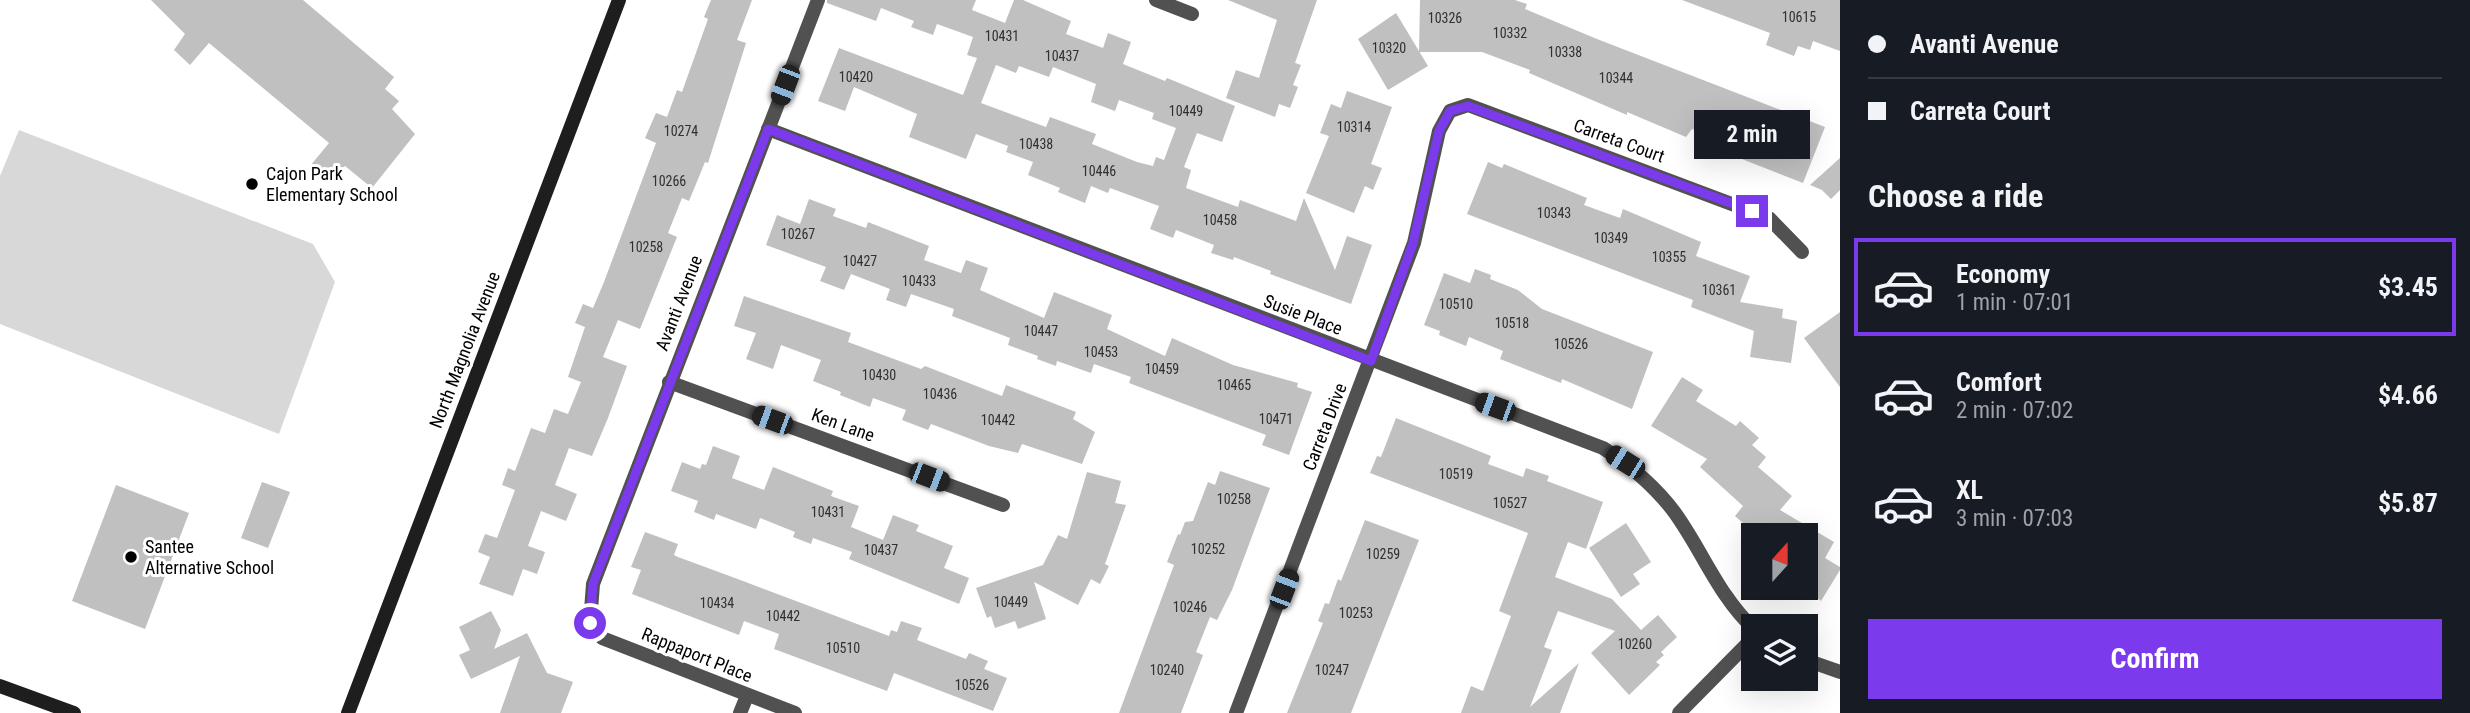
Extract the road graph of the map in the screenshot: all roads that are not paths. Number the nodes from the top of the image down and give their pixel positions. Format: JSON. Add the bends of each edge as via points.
{"nodes":[{"id":1,"x":619,"y":0,"type":"edge"},
{"id":2,"x":817,"y":0,"type":"edge"},
{"id":3,"x":1156,"y":0,"type":"edge"},
{"id":4,"x":1192,"y":13,"type":"dead end"},
{"id":5,"x":1450,"y":111,"type":"joint"},
{"id":6,"x":768,"y":129,"type":"junction"},
{"id":7,"x":1802,"y":252,"type":"dead end"},
{"id":8,"x":1371,"y":361,"type":"junction"},
{"id":9,"x":669,"y":382,"type":"junction"},
{"id":10,"x":1003,"y":505,"type":"dead end"},
{"id":11,"x":1741,"y":615,"type":"edge"},
{"id":12,"x":590,"y":623,"type":"joint"},
{"id":13,"x":1741,"y":650,"type":"edge"},
{"id":14,"x":1818,"y":665,"type":"edge"},
{"id":15,"x":1840,"y":673,"type":"edge"},
{"id":16,"x":0,"y":686,"type":"edge"},
{"id":17,"x":747,"y":695,"type":"junction"},
{"id":18,"x":74,"y":713,"type":"edge"},
{"id":19,"x":348,"y":713,"type":"edge"},
{"id":20,"x":740,"y":713,"type":"edge"},
{"id":21,"x":795,"y":713,"type":"edge"},
{"id":22,"x":1236,"y":713,"type":"edge"},
{"id":23,"x":1679,"y":713,"type":"edge"}],
"edges":[{"from":1,"to":19,"type":"main road","name":"North Magnolia Avenue"},
{"from":2,"to":6,"type":"street","name":"Avanti Avenue"},
{"from":3,"to":4,"type":"street"},
{"from":5,"to":7,"type":"street","name":"Carreta Court","via":[[1468,106],[1769,218]]},
{"from":5,"to":8,"type":"street","name":"Carreta Drive","via":[[1439,131],[1413,243]]},
{"from":6,"to":8,"type":"street","name":"Susie Place"},
{"from":6,"to":9,"type":"street","name":"Avanti Avenue"},
{"from":8,"to":11,"type":"street","name":"Susie Place","via":[[1580,437],[1625,462],[1677,515],[1725,598]]},
{"from":8,"to":22,"type":"street","name":"Carreta Drive"},
{"from":9,"to":10,"type":"street","name":"Ken Lane"},
{"from":9,"to":12,"type":"street","name":"Avanti Avenue","via":[[593,584]]},
{"from":12,"to":17,"type":"street","name":"Rappaport Place","via":[[602,638]]},
{"from":13,"to":23,"type":"street"},
{"from":14,"to":15,"type":"street"},
{"from":16,"to":18,"type":"main road"},
{"from":17,"to":20,"type":"street"},
{"from":17,"to":21,"type":"street","name":"Rappaport Place"}]}
